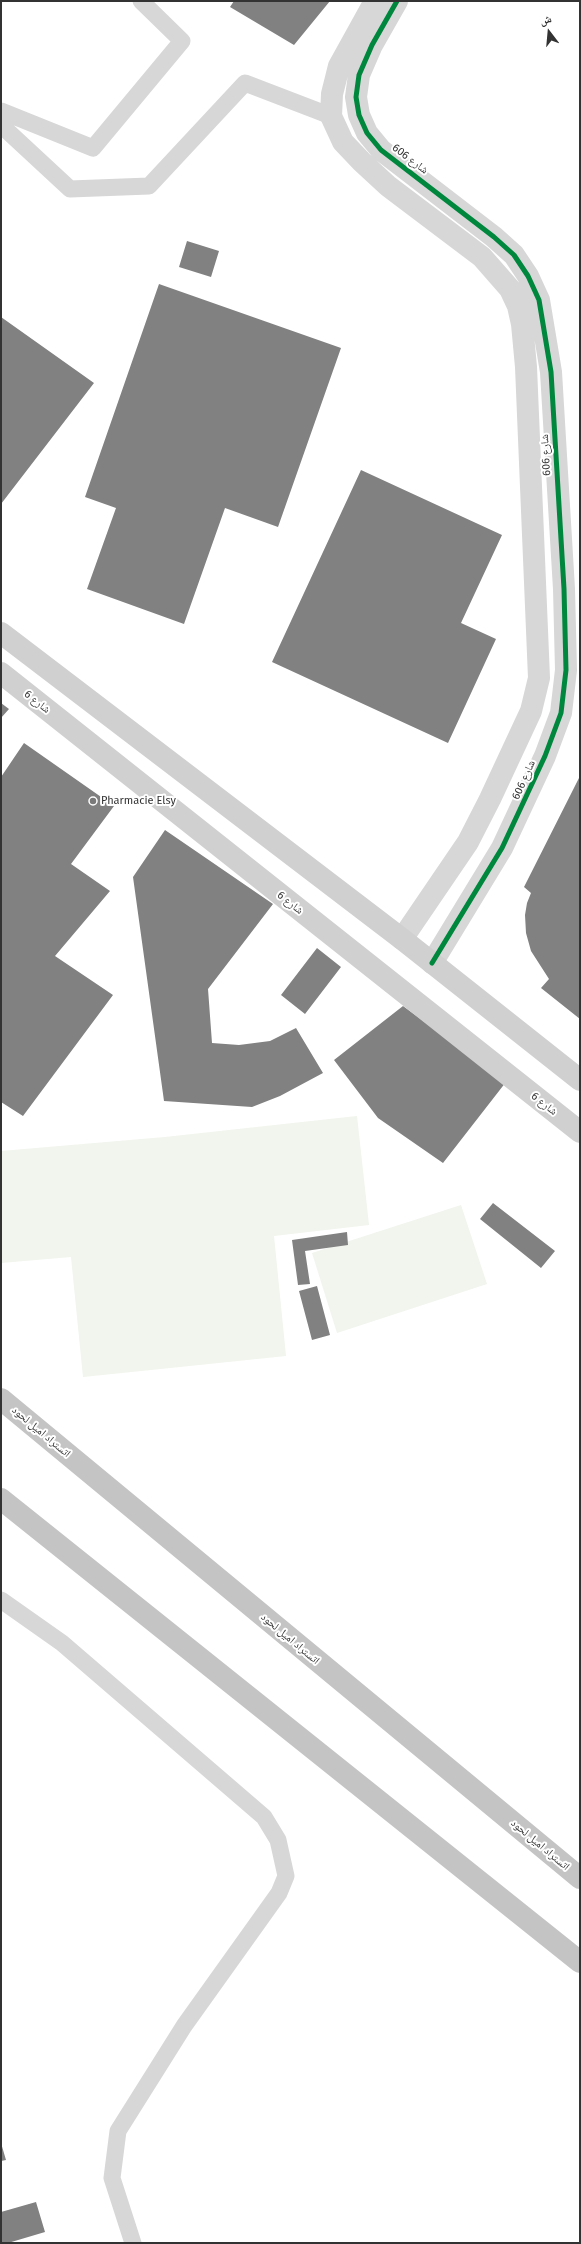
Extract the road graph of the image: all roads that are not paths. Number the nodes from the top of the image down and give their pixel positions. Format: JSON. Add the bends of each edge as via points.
{"nodes":[{"id":1,"x":140,"y":1,"type":"edge"},
{"id":2,"x":375,"y":1,"type":"edge"},
{"id":3,"x":397,"y":1,"type":"edge"},
{"id":4,"x":1,"y":111,"type":"edge"},
{"id":5,"x":331,"y":116,"type":"junction"},
{"id":6,"x":1,"y":125,"type":"edge"},
{"id":7,"x":528,"y":276,"type":"junction"},
{"id":8,"x":510,"y":289,"type":"junction"},
{"id":9,"x":1,"y":633,"type":"edge"},
{"id":10,"x":1,"y":673,"type":"edge"},
{"id":11,"x":402,"y":939,"type":"junction"},
{"id":12,"x":432,"y":964,"type":"junction"},
{"id":13,"x":580,"y":1080,"type":"edge"},
{"id":14,"x":580,"y":1132,"type":"edge"},
{"id":15,"x":1,"y":1399,"type":"edge"},
{"id":16,"x":1,"y":1499,"type":"edge"},
{"id":17,"x":1,"y":1600,"type":"edge"},
{"id":18,"x":580,"y":1878,"type":"edge"},
{"id":19,"x":580,"y":1962,"type":"edge"},
{"id":20,"x":133,"y":2243,"type":"edge"}],
"edges":[{"from":1,"to":4,"type":"lane","via":[[182,42],[93,148]]},
{"from":2,"to":5,"type":"street","name":"شارع 606","via":[[340,66],[332,94]]},
{"from":3,"to":7,"type":"street","name":"شارع 606","via":[[372,45],[359,75],[357,103],[367,133],[381,150],[494,236],[514,255]]},
{"from":5,"to":6,"type":"lane","via":[[245,84],[149,186],[70,189]]},
{"from":5,"to":8,"type":"street","name":"شارع 606","via":[[343,142],[362,162],[388,186],[482,257]]},
{"from":7,"to":8,"type":"street"},
{"from":7,"to":12,"type":"street","name":"شارع 606","via":[[539,300],[551,372],[564,589],[566,670],[561,713],[545,756],[502,848]]},
{"from":8,"to":11,"type":"street","name":"شارع 606","via":[[518,306],[522,324],[526,366],[539,678],[531,711],[468,842]]},
{"from":9,"to":11,"type":"main road"},
{"from":10,"to":14,"type":"main road","name":"شارع 6"},
{"from":11,"to":12,"type":"main road"},
{"from":12,"to":13,"type":"main road"},
{"from":15,"to":18,"type":"highway","name":"اتستراد اميل لحود"},
{"from":16,"to":19,"type":"highway"},
{"from":17,"to":20,"type":"lane","via":[[62,1643],[264,1817],[278,1840],[286,1876],[279,1892],[184,2026],[118,2131],[112,2178]]}]}
